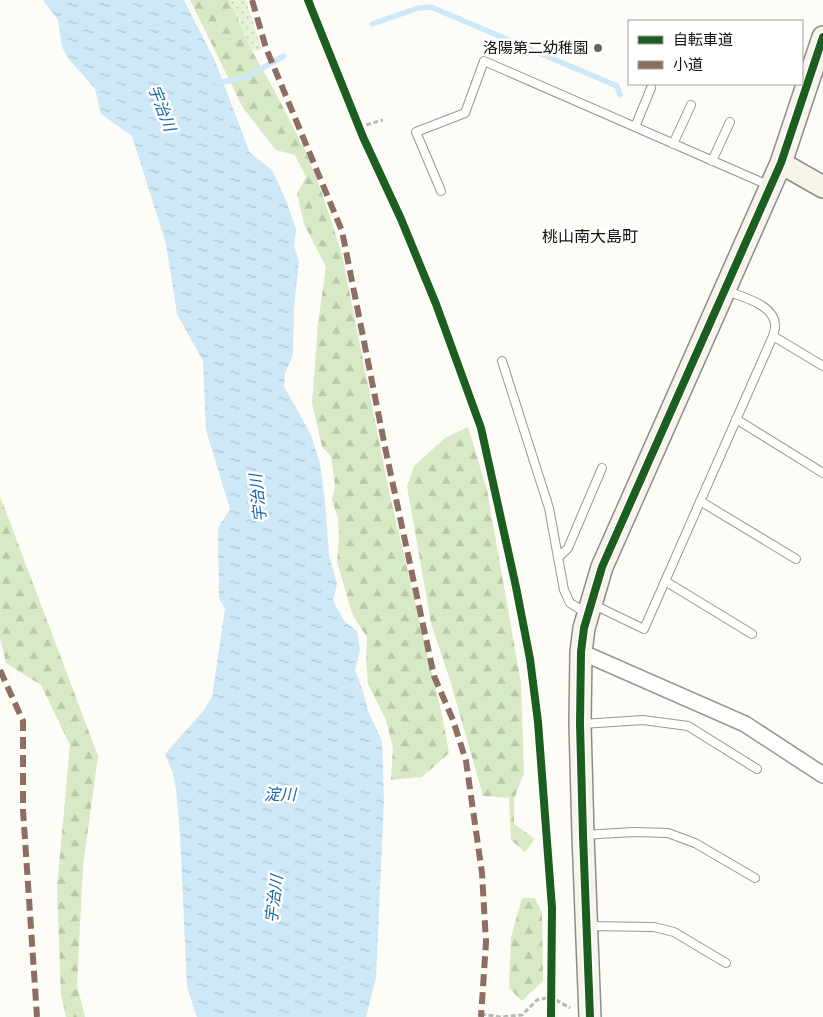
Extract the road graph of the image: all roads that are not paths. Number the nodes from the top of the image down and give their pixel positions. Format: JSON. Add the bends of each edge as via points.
{"nodes":[{"id":1,"x":823,"y":37,"type":"edge"},
{"id":2,"x":651,"y":88,"type":"dead end"},
{"id":3,"x":691,"y":105,"type":"dead end"},
{"id":4,"x":730,"y":122,"type":"dead end"},
{"id":5,"x":635,"y":127,"type":"junction"},
{"id":6,"x":673,"y":144,"type":"junction"},
{"id":7,"x":712,"y":161,"type":"junction"},
{"id":8,"x":780,"y":163,"type":"junction"},
{"id":9,"x":770,"y":186,"type":"junction"},
{"id":10,"x":823,"y":187,"type":"edge"},
{"id":11,"x":441,"y":191,"type":"dead end"},
{"id":12,"x":724,"y":290,"type":"junction"},
{"id":13,"x":773,"y":336,"type":"junction"},
{"id":14,"x":502,"y":361,"type":"dead end"},
{"id":15,"x":823,"y":366,"type":"edge"},
{"id":16,"x":736,"y":420,"type":"junction"},
{"id":17,"x":602,"y":468,"type":"dead end"},
{"id":18,"x":823,"y":473,"type":"edge"},
{"id":19,"x":700,"y":501,"type":"junction"},
{"id":20,"x":558,"y":558,"type":"junction"},
{"id":21,"x":796,"y":559,"type":"dead end"},
{"id":22,"x":665,"y":581,"type":"junction"},
{"id":23,"x":589,"y":608,"type":"junction"},
{"id":24,"x":752,"y":634,"type":"dead end"},
{"id":25,"x":581,"y":652,"type":"junction"},
{"id":26,"x":580,"y":724,"type":"junction"},
{"id":27,"x":757,"y":768,"type":"dead end"},
{"id":28,"x":823,"y":775,"type":"edge"},
{"id":29,"x":582,"y":835,"type":"junction"},
{"id":30,"x":755,"y":878,"type":"dead end"},
{"id":31,"x":586,"y":926,"type":"junction"},
{"id":32,"x":726,"y":963,"type":"dead end"},
{"id":33,"x":590,"y":1014,"type":"edge"}],
"edges":[{"from":1,"to":8,"type":"street"},
{"from":2,"to":5,"type":"lane"},
{"from":3,"to":6,"type":"lane"},
{"from":4,"to":7,"type":"lane"},
{"from":5,"to":6,"type":"lane"},
{"from":5,"to":11,"type":"lane","via":[[484,61],[465,113],[416,132]]},
{"from":6,"to":7,"type":"lane"},
{"from":7,"to":9,"type":"lane"},
{"from":8,"to":9,"type":"street"},
{"from":8,"to":10,"type":"street"},
{"from":9,"to":12,"type":"street"},
{"from":12,"to":13,"type":"lane","via":[[760,304],[771,313],[776,324]]},
{"from":12,"to":23,"type":"street","via":[[602,568]]},
{"from":13,"to":15,"type":"lane"},
{"from":13,"to":16,"type":"lane"},
{"from":14,"to":20,"type":"lane","via":[[549,508]]},
{"from":16,"to":18,"type":"lane"},
{"from":16,"to":19,"type":"lane"},
{"from":17,"to":20,"type":"lane","via":[[568,548]]},
{"from":19,"to":21,"type":"lane"},
{"from":19,"to":22,"type":"lane"},
{"from":20,"to":23,"type":"lane","via":[[570,603]]},
{"from":22,"to":23,"type":"lane","via":[[644,628]]},
{"from":22,"to":24,"type":"lane"},
{"from":23,"to":25,"type":"street"},
{"from":25,"to":26,"type":"street"},
{"from":25,"to":28,"type":"street","via":[[745,724]]},
{"from":26,"to":27,"type":"lane","via":[[642,720],[688,726]]},
{"from":26,"to":29,"type":"street"},
{"from":29,"to":30,"type":"lane","via":[[668,833],[695,842]]},
{"from":29,"to":31,"type":"street"},
{"from":31,"to":32,"type":"lane","via":[[654,927],[674,932]]},
{"from":31,"to":33,"type":"street"}]}
